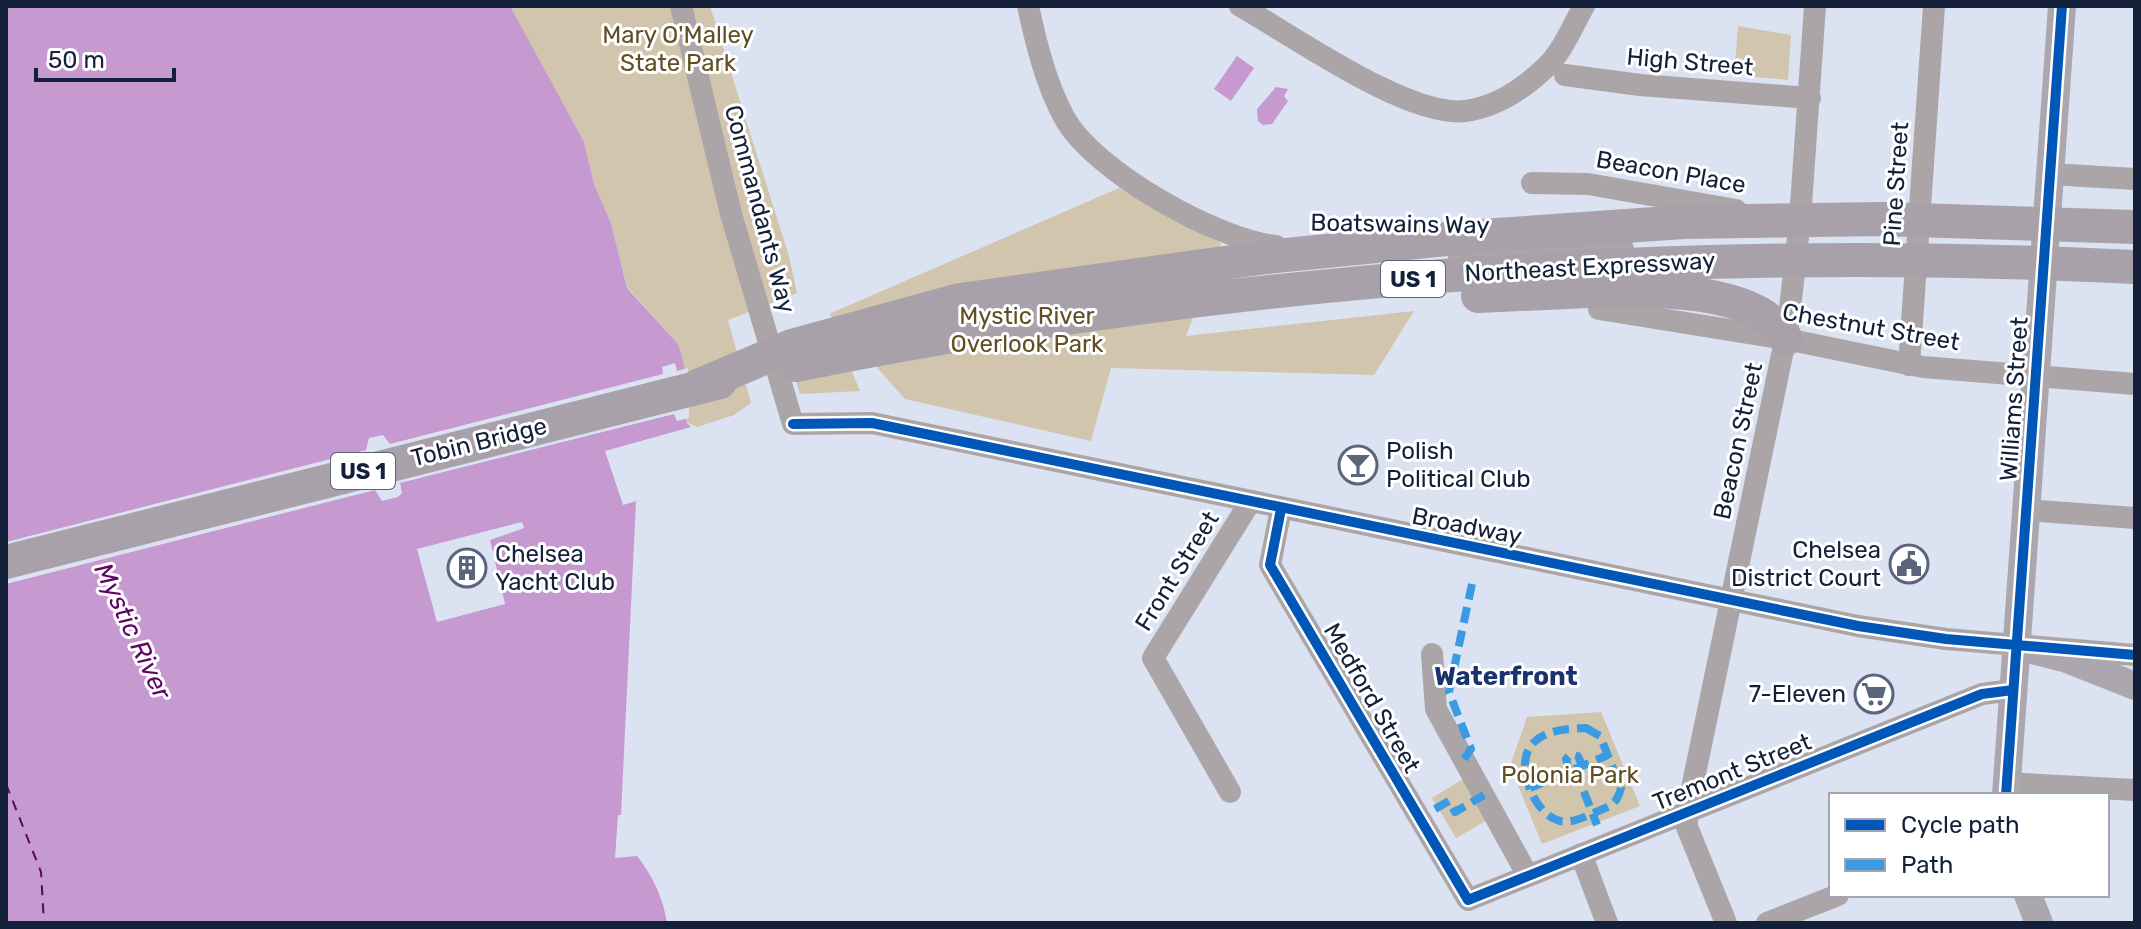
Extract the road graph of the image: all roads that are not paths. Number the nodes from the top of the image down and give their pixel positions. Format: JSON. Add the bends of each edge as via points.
{"nodes":[{"id":1,"x":681,"y":6,"type":"edge"},
{"id":2,"x":1028,"y":6,"type":"edge"},
{"id":3,"x":1240,"y":6,"type":"edge"},
{"id":4,"x":1584,"y":6,"type":"edge"},
{"id":5,"x":1815,"y":6,"type":"edge"},
{"id":6,"x":1934,"y":6,"type":"edge"},
{"id":7,"x":2062,"y":6,"type":"edge"},
{"id":8,"x":1565,"y":75,"type":"dead end"},
{"id":9,"x":1810,"y":98,"type":"junction"},
{"id":10,"x":2050,"y":174,"type":"junction"},
{"id":11,"x":2135,"y":179,"type":"edge"},
{"id":12,"x":1532,"y":183,"type":"dead end"},
{"id":13,"x":1800,"y":219,"type":"junction"},
{"id":14,"x":2135,"y":227,"type":"edge"},
{"id":15,"x":1798,"y":245,"type":"junction"},
{"id":16,"x":2135,"y":266,"type":"edge"},
{"id":17,"x":1786,"y":339,"type":"junction"},
{"id":18,"x":1909,"y":365,"type":"junction"},
{"id":19,"x":2036,"y":377,"type":"junction"},
{"id":20,"x":709,"y":384,"type":"junction"},
{"id":21,"x":2135,"y":384,"type":"edge"},
{"id":22,"x":793,"y":424,"type":"joint"},
{"id":23,"x":1250,"y":502,"type":"junction"},
{"id":24,"x":1281,"y":509,"type":"junction"},
{"id":25,"x":2026,"y":510,"type":"junction"},
{"id":26,"x":2135,"y":518,"type":"edge"},
{"id":27,"x":6,"y":562,"type":"edge"},
{"id":28,"x":1732,"y":600,"type":"junction"},
{"id":29,"x":2017,"y":646,"type":"junction"},
{"id":30,"x":1432,"y":654,"type":"dead end"},
{"id":31,"x":2135,"y":655,"type":"edge"},
{"id":32,"x":2135,"y":686,"type":"edge"},
{"id":33,"x":2013,"y":690,"type":"junction"},
{"id":34,"x":2006,"y":789,"type":"edge"},
{"id":35,"x":2135,"y":790,"type":"edge"},
{"id":36,"x":1230,"y":792,"type":"dead end"},
{"id":37,"x":1687,"y":812,"type":"junction"},
{"id":38,"x":1581,"y":854,"type":"junction"},
{"id":39,"x":1528,"y":876,"type":"junction"},
{"id":40,"x":1833,"y":897,"type":"edge"},
{"id":41,"x":2029,"y":897,"type":"edge"},
{"id":42,"x":1468,"y":900,"type":"joint"},
{"id":43,"x":1607,"y":923,"type":"edge"},
{"id":44,"x":1726,"y":923,"type":"edge"},
{"id":45,"x":1767,"y":923,"type":"edge"},
{"id":46,"x":2039,"y":923,"type":"edge"}],
"edges":[{"from":1,"to":22,"type":"street","name":"Commandants Way","via":[[731,214]]},
{"from":2,"to":15,"type":"street","name":"Boatswains Way","via":[[1065,119],[1086,144],[1125,179],[1251,244],[1364,254]]},
{"from":3,"to":4,"type":"street","via":[[1428,109],[1465,111],[1504,100],[1548,66]]},
{"from":5,"to":9,"type":"street","name":"Beacon Street"},
{"from":6,"to":18,"type":"street","name":"Pine Street"},
{"from":7,"to":10,"type":"main road","name":"Williams Street"},
{"from":8,"to":9,"type":"street","name":"High Street"},
{"from":9,"to":13,"type":"street","name":"Beacon Street"},
{"from":10,"to":11,"type":"street"},
{"from":10,"to":19,"type":"main road","name":"Williams Street"},
{"from":12,"to":13,"type":"street","name":"Beacon Place","via":[[1588,184]]},
{"from":13,"to":15,"type":"street","name":"Beacon Street"},
{"from":14,"to":20,"type":"highway","bridge":true,"via":[[1882,219],[1684,222],[1267,257],[960,300],[792,346]]},
{"from":15,"to":17,"type":"street","name":"Beacon Street"},
{"from":16,"to":20,"type":"highway","name":"Northeast Expressway","number":"US 1","bridge":true,"via":[[1876,257],[1740,259],[1446,276],[1059,320],[828,358]]},
{"from":17,"to":18,"type":"street","name":"Chestnut Street"},
{"from":17,"to":20,"type":"highway","bridge":true,"via":[[1764,315],[1671,291],[1593,300],[1444,298],[1247,316],[846,376]]},
{"from":17,"to":28,"type":"street","name":"Beacon Street"},
{"from":18,"to":19,"type":"street","name":"Chestnut Street"},
{"from":19,"to":21,"type":"street","name":"Chestnut Street"},
{"from":19,"to":25,"type":"main road","name":"Williams Street"},
{"from":20,"to":27,"type":"highway","name":"Tobin Bridge","number":"US 1","bridge":true},
{"from":22,"to":23,"type":"street","name":"Broadway","via":[[872,423]]},
{"from":23,"to":24,"type":"street","name":"Broadway"},
{"from":23,"to":36,"type":"street","name":"Front Street","via":[[1153,658]]},
{"from":24,"to":28,"type":"street","name":"Broadway"},
{"from":24,"to":42,"type":"street","name":"Medford Street","via":[[1270,565]]},
{"from":25,"to":26,"type":"street"},
{"from":25,"to":29,"type":"main road","name":"Williams Street"},
{"from":28,"to":29,"type":"street","name":"Broadway","via":[[1894,632]]},
{"from":28,"to":37,"type":"street","name":"Beacon Street"},
{"from":29,"to":31,"type":"street","name":"Broadway"},
{"from":29,"to":32,"type":"main road"},
{"from":29,"to":33,"type":"main road","name":"Williams Street"},
{"from":30,"to":39,"type":"street","via":[[1436,709]]},
{"from":33,"to":34,"type":"main road","name":"Williams Street"},
{"from":33,"to":37,"type":"street","name":"Tremont Street","via":[[1982,694]]},
{"from":34,"to":35,"type":"street"},
{"from":37,"to":38,"type":"street","name":"Tremont Street"},
{"from":37,"to":44,"type":"street","name":"Beacon Street","via":[[1687,827]]},
{"from":38,"to":39,"type":"street","name":"Tremont Street"},
{"from":38,"to":43,"type":"street"},
{"from":39,"to":42,"type":"street","name":"Tremont Street"},
{"from":40,"to":45,"type":"street"},
{"from":41,"to":46,"type":"main road"}]}
